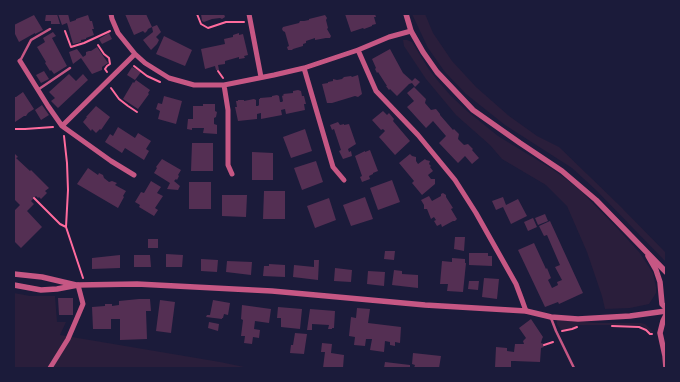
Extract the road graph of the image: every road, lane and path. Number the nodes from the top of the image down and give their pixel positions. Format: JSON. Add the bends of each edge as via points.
{"nodes":[{"id":1,"x":111,"y":14,"type":"edge"},
{"id":2,"x":197,"y":14,"type":"edge"},
{"id":3,"x":249,"y":14,"type":"edge"},
{"id":4,"x":406,"y":14,"type":"edge"},
{"id":5,"x":251,"y":20,"type":"junction"},
{"id":6,"x":50,"y":29,"type":"dead end"},
{"id":7,"x":116,"y":29,"type":"junction"},
{"id":8,"x":64,"y":31,"type":"dead end"},
{"id":9,"x":411,"y":31,"type":"junction"},
{"id":10,"x":98,"y":45,"type":"dead end"},
{"id":11,"x":358,"y":50,"type":"junction"},
{"id":12,"x":135,"y":54,"type":"junction"},
{"id":13,"x":20,"y":61,"type":"joint"},
{"id":14,"x":70,"y":68,"type":"dead end"},
{"id":15,"x":304,"y":68,"type":"junction"},
{"id":16,"x":112,"y":77,"type":"junction"},
{"id":17,"x":261,"y":77,"type":"junction"},
{"id":18,"x":105,"y":83,"type":"junction"},
{"id":19,"x":224,"y":85,"type":"junction"},
{"id":20,"x":38,"y":90,"type":"junction"},
{"id":21,"x":137,"y":112,"type":"dead end"},
{"id":22,"x":62,"y":126,"type":"junction"},
{"id":23,"x":14,"y":129,"type":"edge"},
{"id":24,"x":232,"y":174,"type":"dead end"},
{"id":25,"x":134,"y":175,"type":"dead end"},
{"id":26,"x":344,"y":180,"type":"dead end"},
{"id":27,"x":34,"y":198,"type":"dead end"},
{"id":28,"x":66,"y":227,"type":"junction"},
{"id":29,"x":645,"y":250,"type":"junction"},
{"id":30,"x":666,"y":272,"type":"edge"},
{"id":31,"x":14,"y":274,"type":"edge"},
{"id":32,"x":14,"y":285,"type":"edge"},
{"id":33,"x":78,"y":285,"type":"junction"},
{"id":34,"x":86,"y":285,"type":"junction"},
{"id":35,"x":666,"y":309,"type":"edge"},
{"id":36,"x":526,"y":311,"type":"junction"},
{"id":37,"x":666,"y":315,"type":"edge"},
{"id":38,"x":551,"y":317,"type":"junction"},
{"id":39,"x":580,"y":326,"type":"dead end"},
{"id":40,"x":608,"y":326,"type":"dead end"},
{"id":41,"x":556,"y":331,"type":"junction"},
{"id":42,"x":660,"y":333,"type":"junction"},
{"id":43,"x":560,"y":339,"type":"junction"},
{"id":44,"x":544,"y":345,"type":"dead end"},
{"id":45,"x":50,"y":368,"type":"edge"},
{"id":46,"x":574,"y":368,"type":"edge"},
{"id":47,"x":666,"y":368,"type":"edge"}],
"edges":[{"from":1,"to":7,"type":"street"},
{"from":2,"to":5,"type":"path","via":[[201,24],[208,28],[226,22]]},
{"from":3,"to":5,"type":"street"},
{"from":4,"to":9,"type":"street"},
{"from":5,"to":17,"type":"street"},
{"from":6,"to":13,"type":"lane","via":[[31,40]]},
{"from":7,"to":8,"type":"path","via":[[70,47]]},
{"from":7,"to":12,"type":"street"},
{"from":9,"to":11,"type":"street"},
{"from":9,"to":29,"type":"street","via":[[437,72],[473,110],[562,170]]},
{"from":10,"to":16,"type":"path","via":[[109,58],[110,64],[105,69]]},
{"from":11,"to":15,"type":"street"},
{"from":11,"to":36,"type":"street","via":[[376,91],[455,180],[516,284]]},
{"from":12,"to":16,"type":"street"},
{"from":12,"to":19,"type":"street","via":[[168,78],[194,85]]},
{"from":13,"to":20,"type":"street"},
{"from":14,"to":20,"type":"lane"},
{"from":15,"to":17,"type":"street"},
{"from":15,"to":26,"type":"street","via":[[333,167]]},
{"from":16,"to":18,"type":"street"},
{"from":17,"to":19,"type":"street"},
{"from":18,"to":21,"type":"path"},
{"from":18,"to":22,"type":"street"},
{"from":19,"to":24,"type":"street","via":[[228,110],[228,165]]},
{"from":20,"to":22,"type":"street"},
{"from":22,"to":23,"type":"path"},
{"from":22,"to":25,"type":"street"},
{"from":22,"to":28,"type":"path","via":[[67,163]]},
{"from":27,"to":28,"type":"path"},
{"from":28,"to":34,"type":"path"},
{"from":29,"to":30,"type":"street"},
{"from":29,"to":35,"type":"street","via":[[656,270],[662,304]]},
{"from":31,"to":33,"type":"street"},
{"from":32,"to":33,"type":"street","via":[[41,290]]},
{"from":33,"to":34,"type":"street"},
{"from":33,"to":45,"type":"street","via":[[83,304],[68,339]]},
{"from":34,"to":36,"type":"street","via":[[137,284],[272,291]]},
{"from":35,"to":38,"type":"street","via":[[630,316]]},
{"from":36,"to":38,"type":"street"},
{"from":37,"to":42,"type":"street"},
{"from":38,"to":41,"type":"lane"},
{"from":39,"to":41,"type":"path"},
{"from":40,"to":42,"type":"path","via":[[639,327],[650,334]]},
{"from":41,"to":43,"type":"lane"},
{"from":42,"to":47,"type":"street"},
{"from":43,"to":44,"type":"path"},
{"from":43,"to":46,"type":"lane"}]}
